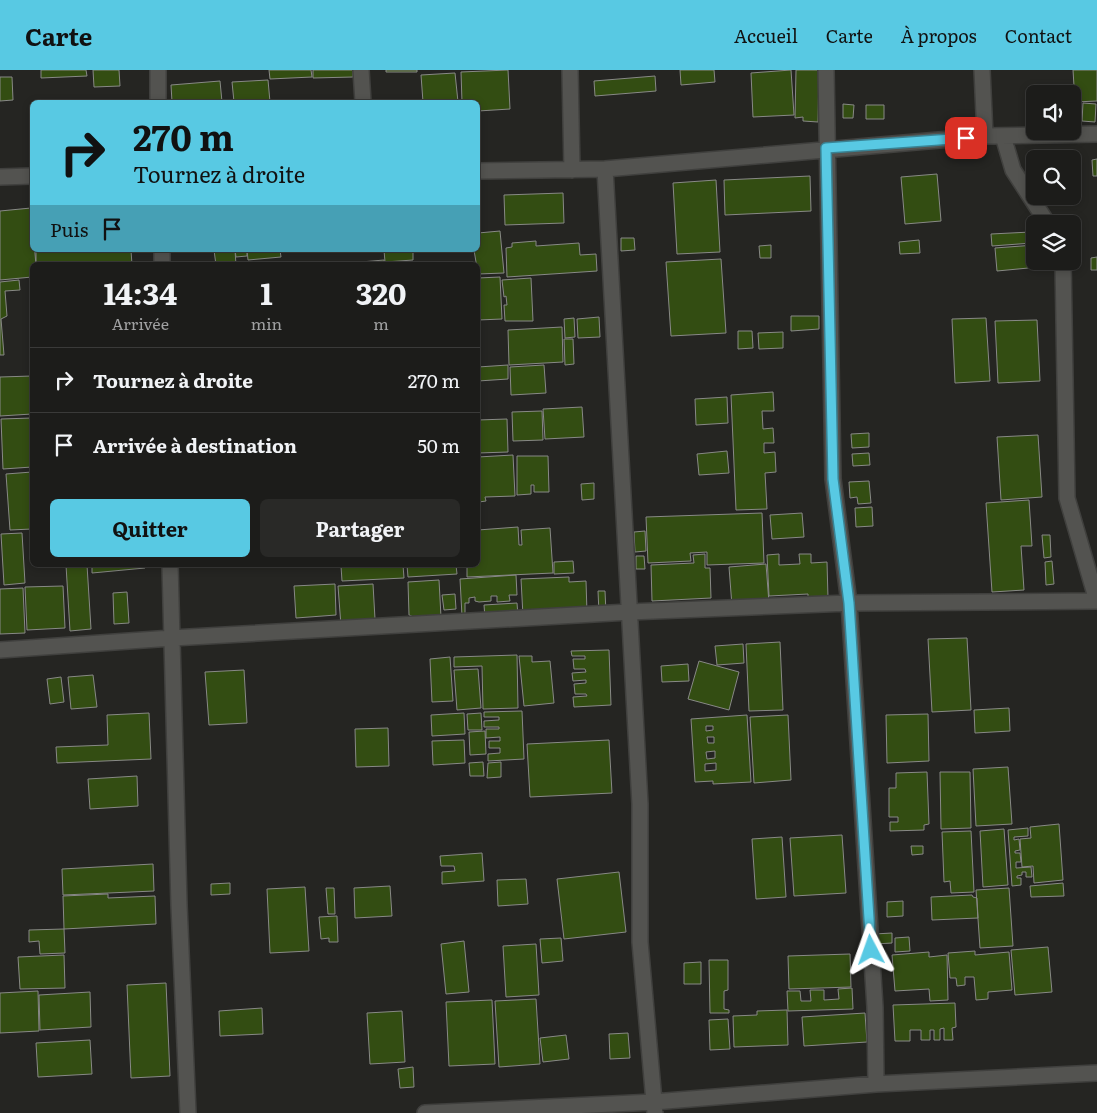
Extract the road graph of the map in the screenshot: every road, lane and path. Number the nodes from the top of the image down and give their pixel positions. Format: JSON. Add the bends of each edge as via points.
{"nodes":[{"id":1,"x":158,"y":70,"type":"edge"},
{"id":2,"x":361,"y":70,"type":"edge"},
{"id":3,"x":570,"y":70,"type":"edge"},
{"id":4,"x":826,"y":70,"type":"edge"},
{"id":5,"x":982,"y":70,"type":"edge"},
{"id":6,"x":158,"y":100,"type":"edge"},
{"id":7,"x":363,"y":100,"type":"edge"},
{"id":8,"x":1097,"y":134,"type":"edge"},
{"id":9,"x":986,"y":136,"type":"junction"},
{"id":10,"x":1003,"y":136,"type":"junction"},
{"id":11,"x":826,"y":148,"type":"junction"},
{"id":12,"x":606,"y":169,"type":"junction"},
{"id":13,"x":572,"y":170,"type":"junction"},
{"id":14,"x":480,"y":171,"type":"edge"},
{"id":15,"x":30,"y":176,"type":"edge"},
{"id":16,"x":0,"y":177,"type":"edge"},
{"id":17,"x":1042,"y":215,"type":"edge"},
{"id":18,"x":1063,"y":270,"type":"edge"},
{"id":19,"x":170,"y":567,"type":"edge"},
{"id":20,"x":849,"y":603,"type":"junction"},
{"id":21,"x":629,"y":612,"type":"junction"},
{"id":22,"x":172,"y":638,"type":"junction"},
{"id":23,"x":0,"y":650,"type":"edge"},
{"id":24,"x":1097,"y":1073,"type":"edge"},
{"id":25,"x":876,"y":1084,"type":"junction"},
{"id":26,"x":654,"y":1107,"type":"edge"},
{"id":27,"x":434,"y":1112,"type":"edge"},
{"id":28,"x":188,"y":1113,"type":"edge"}],
"edges":[{"from":1,"to":6,"type":"street"},
{"from":2,"to":7,"type":"street"},
{"from":3,"to":13,"type":"street"},
{"from":4,"to":11,"type":"street"},
{"from":5,"to":9,"type":"street"},
{"from":8,"to":10,"type":"street"},
{"from":9,"to":10,"type":"street"},
{"from":9,"to":11,"type":"street"},
{"from":10,"to":17,"type":"street","via":[[1013,170]]},
{"from":11,"to":12,"type":"street"},
{"from":11,"to":20,"type":"street","via":[[833,479]]},
{"from":12,"to":13,"type":"street"},
{"from":12,"to":21,"type":"street"},
{"from":13,"to":14,"type":"street"},
{"from":15,"to":16,"type":"street"},
{"from":18,"to":20,"type":"street","via":[[1067,498],[1097,601]]},
{"from":19,"to":22,"type":"street"},
{"from":20,"to":21,"type":"street"},
{"from":20,"to":25,"type":"street","via":[[875,1008]]},
{"from":21,"to":22,"type":"street"},
{"from":21,"to":26,"type":"street","via":[[640,804],[640,942]]},
{"from":22,"to":23,"type":"street"},
{"from":22,"to":28,"type":"street"},
{"from":24,"to":25,"type":"street"},
{"from":25,"to":26,"type":"street"},
{"from":26,"to":27,"type":"street"}]}
